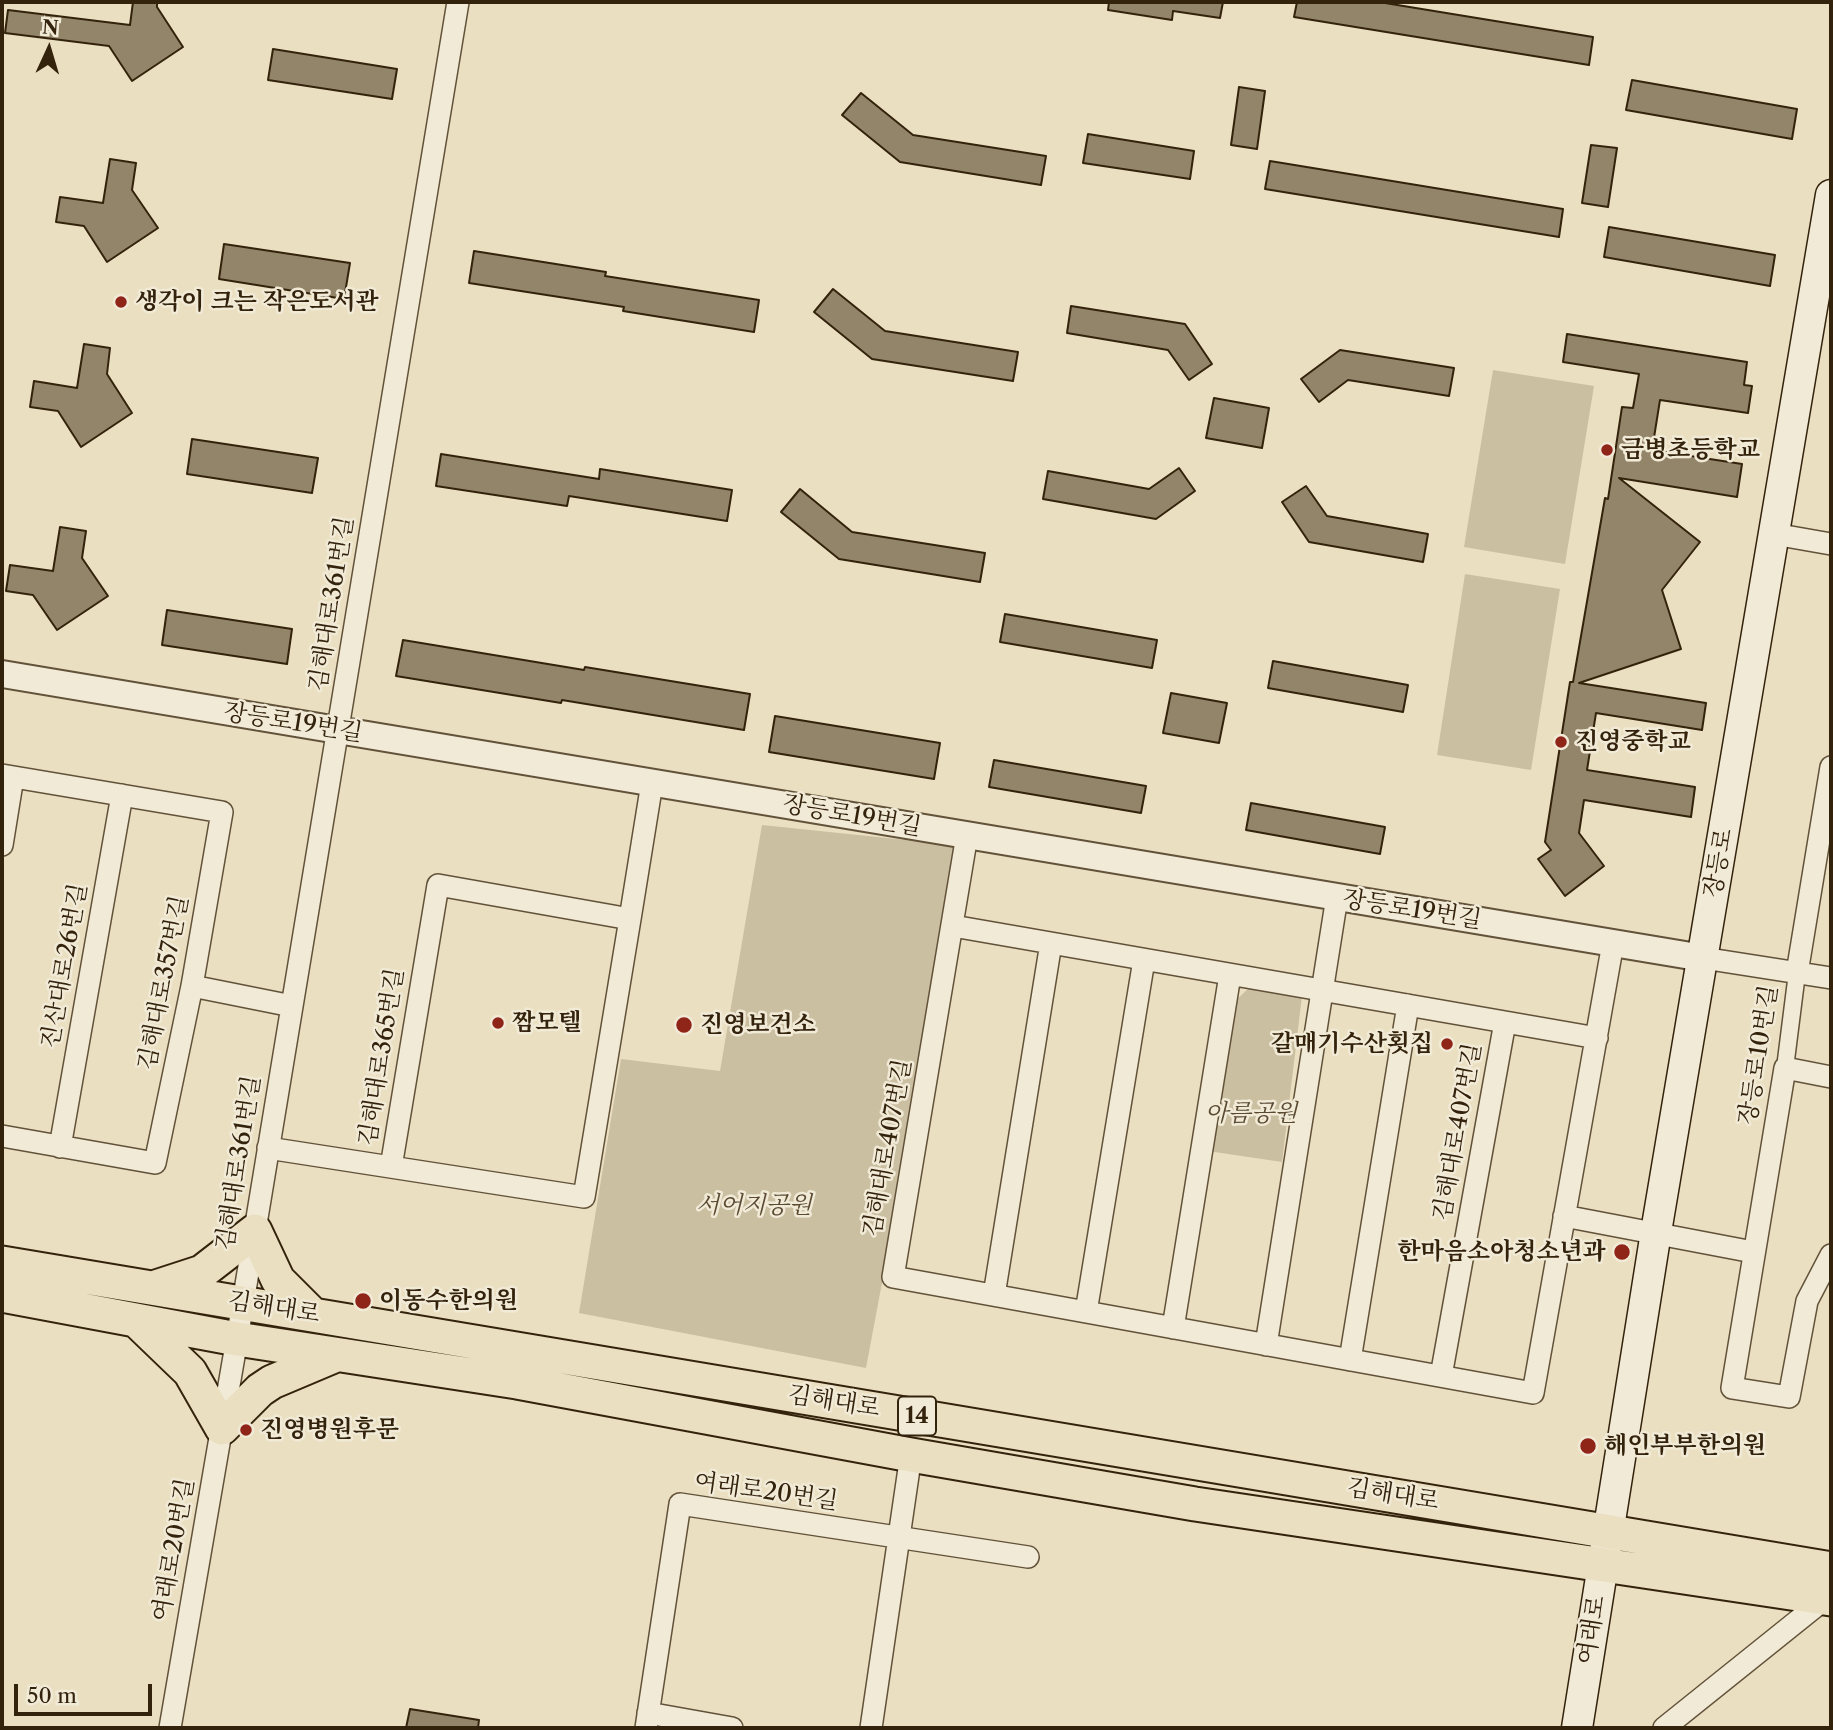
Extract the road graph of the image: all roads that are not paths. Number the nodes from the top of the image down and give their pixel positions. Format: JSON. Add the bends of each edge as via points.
{"nodes":[{"id":1,"x":458,"y":2,"type":"edge"},
{"id":2,"x":1831,"y":195,"type":"edge"},
{"id":3,"x":1774,"y":534,"type":"junction"},
{"id":4,"x":1831,"y":544,"type":"edge"},
{"id":5,"x":2,"y":674,"type":"edge"},
{"id":6,"x":338,"y":730,"type":"junction"},
{"id":7,"x":1831,"y":767,"type":"edge"},
{"id":8,"x":7,"y":776,"type":"edge"},
{"id":9,"x":652,"y":783,"type":"junction"},
{"id":10,"x":122,"y":795,"type":"junction"},
{"id":11,"x":967,"y":835,"type":"junction"},
{"id":12,"x":2,"y":845,"type":"edge"},
{"id":13,"x":1337,"y":897,"type":"junction"},
{"id":14,"x":630,"y":919,"type":"junction"},
{"id":15,"x":953,"y":926,"type":"junction"},
{"id":16,"x":1051,"y":943,"type":"junction"},
{"id":17,"x":1613,"y":943,"type":"junction"},
{"id":18,"x":1703,"y":958,"type":"junction"},
{"id":19,"x":1144,"y":960,"type":"junction"},
{"id":20,"x":1797,"y":973,"type":"junction"},
{"id":21,"x":1230,"y":975,"type":"junction"},
{"id":22,"x":1831,"y":978,"type":"edge"},
{"id":23,"x":192,"y":986,"type":"junction"},
{"id":24,"x":1323,"y":990,"type":"junction"},
{"id":25,"x":1408,"y":1005,"type":"junction"},
{"id":26,"x":292,"y":1006,"type":"junction"},
{"id":27,"x":1505,"y":1022,"type":"junction"},
{"id":28,"x":1597,"y":1038,"type":"junction"},
{"id":29,"x":1785,"y":1068,"type":"junction"},
{"id":30,"x":1831,"y":1077,"type":"edge"},
{"id":31,"x":2,"y":1136,"type":"edge"},
{"id":32,"x":60,"y":1147,"type":"junction"},
{"id":33,"x":268,"y":1149,"type":"junction"},
{"id":34,"x":391,"y":1167,"type":"junction"},
{"id":35,"x":1564,"y":1216,"type":"junction"},
{"id":36,"x":255,"y":1231,"type":"junction"},
{"id":37,"x":1656,"y":1232,"type":"junction"},
{"id":38,"x":1753,"y":1252,"type":"junction"},
{"id":39,"x":1831,"y":1255,"type":"edge"},
{"id":40,"x":2,"y":1263,"type":"edge"},
{"id":41,"x":152,"y":1288,"type":"junction"},
{"id":42,"x":2,"y":1295,"type":"edge"},
{"id":43,"x":994,"y":1295,"type":"junction"},
{"id":44,"x":243,"y":1303,"type":"junction"},
{"id":45,"x":1087,"y":1312,"type":"junction"},
{"id":46,"x":313,"y":1315,"type":"junction"},
{"id":47,"x":136,"y":1320,"type":"junction"},
{"id":48,"x":1173,"y":1328,"type":"junction"},
{"id":49,"x":237,"y":1339,"type":"junction"},
{"id":50,"x":1266,"y":1345,"type":"junction"},
{"id":51,"x":337,"y":1354,"type":"junction"},
{"id":52,"x":1350,"y":1360,"type":"junction"},
{"id":53,"x":1441,"y":1376,"type":"junction"},
{"id":54,"x":222,"y":1428,"type":"junction"},
{"id":55,"x":911,"y":1455,"type":"junction"},
{"id":56,"x":1608,"y":1531,"type":"junction"},
{"id":57,"x":899,"y":1537,"type":"junction"},
{"id":58,"x":1028,"y":1558,"type":"dead end"},
{"id":59,"x":1602,"y":1565,"type":"junction"},
{"id":60,"x":1830,"y":1589,"type":"edge"},
{"id":61,"x":647,"y":1721,"type":"edge"},
{"id":62,"x":170,"y":1728,"type":"edge"},
{"id":63,"x":732,"y":1728,"type":"edge"},
{"id":64,"x":871,"y":1728,"type":"edge"},
{"id":65,"x":1577,"y":1728,"type":"edge"},
{"id":66,"x":1664,"y":1728,"type":"edge"}],
"edges":[{"from":1,"to":6,"type":"street","name":"김해대로361번길"},
{"from":2,"to":3,"type":"main road","name":"장등로"},
{"from":3,"to":4,"type":"street"},
{"from":3,"to":18,"type":"main road","name":"장등로"},
{"from":5,"to":6,"type":"street","name":"장등로19번길"},
{"from":6,"to":9,"type":"street","name":"장등로19번길"},
{"from":6,"to":26,"type":"street","name":"김해대로361번길"},
{"from":7,"to":20,"type":"street","name":"장등로10번길"},
{"from":8,"to":10,"type":"street"},
{"from":8,"to":12,"type":"street"},
{"from":9,"to":11,"type":"street","name":"장등로19번길"},
{"from":9,"to":14,"type":"street","name":"김해대로365번길"},
{"from":10,"to":23,"type":"street","name":"김해대로357번길","via":[[222,812]]},
{"from":10,"to":32,"type":"street","name":"진산대로26번길"},
{"from":11,"to":13,"type":"street","name":"장등로19번길"},
{"from":11,"to":15,"type":"street","name":"김해대로407번길"},
{"from":13,"to":17,"type":"street","name":"장등로19번길"},
{"from":13,"to":24,"type":"street"},
{"from":14,"to":34,"type":"street","name":"김해대로365번길","via":[[584,1197]]},
{"from":14,"to":34,"type":"street","name":"김해대로365번길","via":[[438,885]]},
{"from":15,"to":16,"type":"street","name":"김해대로407번길"},
{"from":15,"to":43,"type":"street","name":"김해대로407번길","via":[[893,1277]]},
{"from":16,"to":19,"type":"street","name":"김해대로407번길"},
{"from":16,"to":43,"type":"street"},
{"from":17,"to":18,"type":"street","name":"장등로19번길"},
{"from":17,"to":28,"type":"street"},
{"from":18,"to":20,"type":"street"},
{"from":18,"to":37,"type":"main road","name":"장등로"},
{"from":19,"to":21,"type":"street","name":"김해대로407번길"},
{"from":19,"to":45,"type":"street"},
{"from":20,"to":22,"type":"street"},
{"from":20,"to":29,"type":"street","name":"장등로10번길"},
{"from":21,"to":24,"type":"street","name":"김해대로407번길"},
{"from":21,"to":48,"type":"street"},
{"from":23,"to":26,"type":"street"},
{"from":23,"to":32,"type":"street","name":"김해대로357번길","via":[[155,1163]]},
{"from":24,"to":25,"type":"street","name":"김해대로407번길"},
{"from":24,"to":50,"type":"street"},
{"from":25,"to":27,"type":"street","name":"김해대로407번길"},
{"from":25,"to":52,"type":"street"},
{"from":26,"to":33,"type":"street","name":"김해대로361번길"},
{"from":27,"to":28,"type":"street","name":"김해대로407번길"},
{"from":27,"to":53,"type":"street","name":"김해대로407번길"},
{"from":28,"to":35,"type":"street","name":"김해대로407번길"},
{"from":29,"to":30,"type":"street"},
{"from":29,"to":38,"type":"street","name":"장등로10번길"},
{"from":31,"to":32,"type":"street"},
{"from":33,"to":34,"type":"street"},
{"from":33,"to":36,"type":"street","name":"김해대로361번길"},
{"from":35,"to":37,"type":"street"},
{"from":35,"to":53,"type":"street","name":"김해대로407번길","via":[[1533,1393]]},
{"from":36,"to":41,"type":"main road","via":[[202,1272]]},
{"from":36,"to":44,"type":"street","name":"김해대로361번길"},
{"from":36,"to":46,"type":"main road","via":[[278,1280]]},
{"from":37,"to":38,"type":"street"},
{"from":37,"to":56,"type":"main road","name":"장등로"},
{"from":38,"to":39,"type":"street","name":"장등로10번길","via":[[1732,1388],[1789,1397],[1807,1301]]},
{"from":40,"to":41,"type":"main road","name":"김해대로","number":"14"},
{"from":41,"to":44,"type":"main road","name":"김해대로","number":"14"},
{"from":42,"to":47,"type":"main road","name":"김해대로","number":"14"},
{"from":43,"to":45,"type":"street","name":"김해대로407번길"},
{"from":44,"to":46,"type":"main road","name":"김해대로","number":"14"},
{"from":44,"to":49,"type":"street","name":"김해대로361번길"},
{"from":45,"to":48,"type":"street","name":"김해대로407번길"},
{"from":46,"to":56,"type":"main road","name":"김해대로","number":"14"},
{"from":47,"to":49,"type":"main road","name":"김해대로","number":"14"},
{"from":47,"to":54,"type":"main road","via":[[190,1372]]},
{"from":48,"to":50,"type":"street","name":"김해대로407번길"},
{"from":49,"to":51,"type":"main road","name":"김해대로","number":"14"},
{"from":49,"to":54,"type":"street","name":"여래로20번길"},
{"from":50,"to":52,"type":"street","name":"김해대로407번길"},
{"from":51,"to":54,"type":"main road","via":[[272,1382]]},
{"from":51,"to":55,"type":"main road","name":"김해대로","number":"14","via":[[517,1382]]},
{"from":52,"to":53,"type":"street","name":"김해대로407번길"},
{"from":54,"to":62,"type":"street","name":"여래로20번길"},
{"from":55,"to":57,"type":"street"},
{"from":55,"to":59,"type":"main road","name":"김해대로","number":"14","via":[[1195,1504]]},
{"from":56,"to":59,"type":"main road","name":"여래로"},
{"from":56,"to":60,"type":"main road","name":"김해대로","number":"14"},
{"from":57,"to":58,"type":"street"},
{"from":57,"to":61,"type":"street","name":"여래로20번길","via":[[680,1504]]},
{"from":57,"to":64,"type":"street"},
{"from":59,"to":60,"type":"main road","name":"김해대로","number":"14"},
{"from":59,"to":65,"type":"main road","name":"여래로"},
{"from":60,"to":66,"type":"street"},
{"from":61,"to":63,"type":"street"}]}
